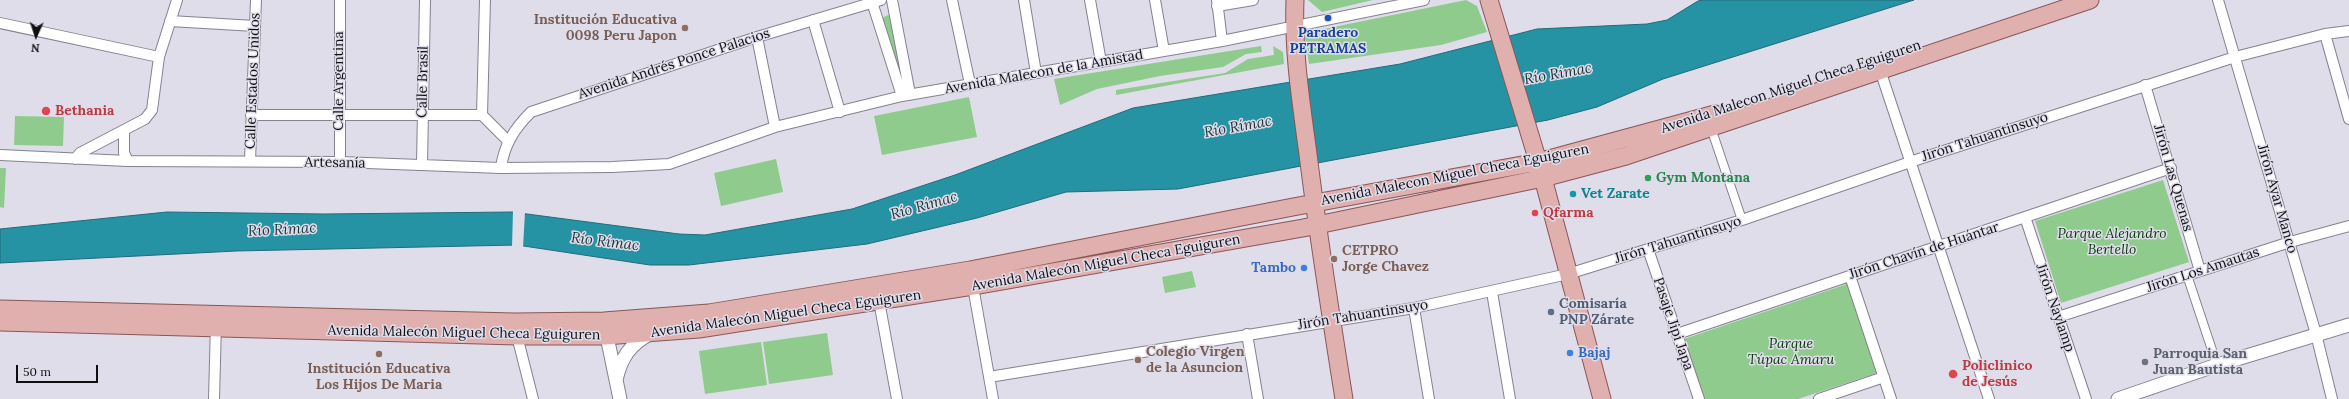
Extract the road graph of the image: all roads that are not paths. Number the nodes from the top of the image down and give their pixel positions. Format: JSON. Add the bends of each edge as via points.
{"nodes":[{"id":1,"x":177,"y":0,"type":"edge"},
{"id":2,"x":256,"y":0,"type":"edge"},
{"id":3,"x":340,"y":0,"type":"edge"},
{"id":4,"x":425,"y":0,"type":"edge"},
{"id":5,"x":485,"y":0,"type":"edge"},
{"id":6,"x":892,"y":0,"type":"edge"},
{"id":7,"x":952,"y":0,"type":"edge"},
{"id":8,"x":1024,"y":0,"type":"edge"},
{"id":9,"x":1090,"y":0,"type":"edge"},
{"id":10,"x":1155,"y":0,"type":"edge"},
{"id":11,"x":1253,"y":0,"type":"edge"},
{"id":12,"x":1295,"y":0,"type":"edge"},
{"id":13,"x":1424,"y":0,"type":"edge"},
{"id":14,"x":1489,"y":0,"type":"edge"},
{"id":15,"x":2053,"y":0,"type":"edge"},
{"id":16,"x":2090,"y":0,"type":"edge"},
{"id":17,"x":2218,"y":0,"type":"edge"},
{"id":18,"x":877,"y":1,"type":"edge"},
{"id":19,"x":1217,"y":3,"type":"edge"},
{"id":20,"x":813,"y":20,"type":"junction"},
{"id":21,"x":170,"y":21,"type":"junction"},
{"id":22,"x":0,"y":24,"type":"edge"},
{"id":23,"x":255,"y":26,"type":"junction"},
{"id":24,"x":1294,"y":28,"type":"junction"},
{"id":25,"x":2349,"y":31,"type":"edge"},
{"id":26,"x":2325,"y":34,"type":"junction"},
{"id":27,"x":757,"y":37,"type":"junction"},
{"id":28,"x":1222,"y":41,"type":"junction"},
{"id":29,"x":1164,"y":51,"type":"junction"},
{"id":30,"x":159,"y":57,"type":"junction"},
{"id":31,"x":2235,"y":57,"type":"junction"},
{"id":32,"x":1101,"y":62,"type":"junction"},
{"id":33,"x":1880,"y":70,"type":"junction"},
{"id":34,"x":1036,"y":74,"type":"junction"},
{"id":35,"x":970,"y":84,"type":"junction"},
{"id":36,"x":2145,"y":85,"type":"junction"},
{"id":37,"x":906,"y":95,"type":"junction"},
{"id":38,"x":840,"y":112,"type":"junction"},
{"id":39,"x":251,"y":115,"type":"junction"},
{"id":40,"x":482,"y":115,"type":"junction"},
{"id":41,"x":339,"y":116,"type":"junction"},
{"id":42,"x":423,"y":116,"type":"junction"},
{"id":43,"x":2349,"y":116,"type":"edge"},
{"id":44,"x":775,"y":127,"type":"junction"},
{"id":45,"x":1711,"y":128,"type":"junction"},
{"id":46,"x":124,"y":131,"type":"junction"},
{"id":47,"x":508,"y":142,"type":"junction"},
{"id":48,"x":0,"y":155,"type":"edge"},
{"id":49,"x":75,"y":159,"type":"junction"},
{"id":50,"x":128,"y":161,"type":"junction"},
{"id":51,"x":250,"y":161,"type":"junction"},
{"id":52,"x":340,"y":162,"type":"junction"},
{"id":53,"x":1910,"y":162,"type":"junction"},
{"id":54,"x":1538,"y":163,"type":"junction"},
{"id":55,"x":422,"y":164,"type":"junction"},
{"id":56,"x":669,"y":164,"type":"joint"},
{"id":57,"x":501,"y":168,"type":"junction"},
{"id":58,"x":2171,"y":168,"type":"junction"},
{"id":59,"x":1313,"y":197,"type":"junction"},
{"id":60,"x":1420,"y":204,"type":"joint"},
{"id":61,"x":2025,"y":217,"type":"junction"},
{"id":62,"x":1742,"y":220,"type":"junction"},
{"id":63,"x":1317,"y":226,"type":"junction"},
{"id":64,"x":2349,"y":226,"type":"edge"},
{"id":65,"x":2290,"y":242,"type":"junction"},
{"id":66,"x":1938,"y":246,"type":"junction"},
{"id":67,"x":1648,"y":249,"type":"junction"},
{"id":68,"x":970,"y":270,"type":"junction"},
{"id":69,"x":2200,"y":271,"type":"junction"},
{"id":70,"x":1568,"y":274,"type":"junction"},
{"id":71,"x":2187,"y":275,"type":"junction"},
{"id":72,"x":1850,"y":276,"type":"junction"},
{"id":73,"x":973,"y":286,"type":"junction"},
{"id":74,"x":1492,"y":292,"type":"junction"},
{"id":75,"x":879,"y":301,"type":"junction"},
{"id":76,"x":1414,"y":308,"type":"junction"},
{"id":77,"x":0,"y":309,"type":"edge"},
{"id":78,"x":2058,"y":317,"type":"junction"},
{"id":79,"x":1331,"y":320,"type":"junction"},
{"id":80,"x":216,"y":321,"type":"junction"},
{"id":81,"x":0,"y":322,"type":"edge"},
{"id":82,"x":2349,"y":325,"type":"edge"},
{"id":83,"x":605,"y":329,"type":"junction"},
{"id":84,"x":650,"y":334,"type":"junction"},
{"id":85,"x":1247,"y":334,"type":"junction"},
{"id":86,"x":1677,"y":334,"type":"junction"},
{"id":87,"x":2316,"y":334,"type":"junction"},
{"id":88,"x":517,"y":336,"type":"junction"},
{"id":89,"x":2217,"y":365,"type":"junction"},
{"id":90,"x":989,"y":377,"type":"junction"},
{"id":91,"x":1884,"y":377,"type":"junction"},
{"id":92,"x":615,"y":383,"type":"junction"},
{"id":93,"x":214,"y":399,"type":"edge"},
{"id":94,"x":533,"y":399,"type":"edge"},
{"id":95,"x":620,"y":399,"type":"edge"},
{"id":96,"x":897,"y":399,"type":"edge"},
{"id":97,"x":993,"y":399,"type":"edge"},
{"id":98,"x":1258,"y":399,"type":"edge"},
{"id":99,"x":1344,"y":399,"type":"edge"},
{"id":100,"x":1429,"y":399,"type":"edge"},
{"id":101,"x":1510,"y":399,"type":"edge"},
{"id":102,"x":1602,"y":399,"type":"edge"},
{"id":103,"x":1699,"y":399,"type":"edge"},
{"id":104,"x":1819,"y":399,"type":"edge"},
{"id":105,"x":1891,"y":399,"type":"edge"},
{"id":106,"x":1989,"y":399,"type":"edge"},
{"id":107,"x":2086,"y":399,"type":"edge"},
{"id":108,"x":2118,"y":399,"type":"edge"},
{"id":109,"x":2332,"y":399,"type":"edge"}],
"edges":[{"from":1,"to":21,"type":"street"},
{"from":2,"to":23,"type":"street","name":"Calle Estados Unidos"},
{"from":3,"to":41,"type":"street","name":"Calle Argentina"},
{"from":4,"to":42,"type":"street","name":"Calle Brasil"},
{"from":5,"to":40,"type":"street"},
{"from":6,"to":37,"type":"street"},
{"from":7,"to":35,"type":"street"},
{"from":8,"to":34,"type":"street"},
{"from":9,"to":32,"type":"street"},
{"from":10,"to":29,"type":"street"},
{"from":11,"to":19,"type":"street"},
{"from":12,"to":24,"type":"main road"},
{"from":13,"to":24,"type":"street","name":"Avenida Malecon de la Amistad"},
{"from":14,"to":54,"type":"main road"},
{"from":15,"to":54,"type":"main road","name":"Avenida Malecon Miguel Checa Eguiguren","via":[[1704,118]]},
{"from":16,"to":33,"type":"main road","name":"Avenida Malecon Miguel Checa Eguiguren"},
{"from":17,"to":31,"type":"street","name":"Jirón Ayar Manco"},
{"from":18,"to":20,"type":"street","name":"Avenida Andrés Ponce Palacios"},
{"from":18,"to":37,"type":"street"},
{"from":19,"to":28,"type":"street"},
{"from":20,"to":27,"type":"street","name":"Avenida Andrés Ponce Palacios"},
{"from":20,"to":38,"type":"street"},
{"from":21,"to":23,"type":"street"},
{"from":21,"to":30,"type":"street"},
{"from":22,"to":30,"type":"street"},
{"from":23,"to":39,"type":"street","name":"Calle Estados Unidos"},
{"from":24,"to":28,"type":"street","name":"Avenida Malecon de la Amistad"},
{"from":24,"to":59,"type":"main road","via":[[1296,67]]},
{"from":25,"to":26,"type":"street","name":"Jirón Tahuantinsuyo"},
{"from":26,"to":31,"type":"street","name":"Jirón Tahuantinsuyo"},
{"from":26,"to":43,"type":"street"},
{"from":27,"to":44,"type":"street"},
{"from":27,"to":47,"type":"street","name":"Avenida Andrés Ponce Palacios","via":[[531,112]]},
{"from":28,"to":29,"type":"street","name":"Avenida Malecon de la Amistad"},
{"from":29,"to":32,"type":"street","name":"Avenida Malecon de la Amistad"},
{"from":30,"to":46,"type":"street","via":[[152,110],[145,119]]},
{"from":31,"to":36,"type":"street","name":"Jirón Tahuantinsuyo"},
{"from":31,"to":65,"type":"street","name":"Jirón Ayar Manco"},
{"from":32,"to":34,"type":"street","name":"Avenida Malecon de la Amistad"},
{"from":33,"to":45,"type":"main road","name":"Avenida Malecon Miguel Checa Eguiguren"},
{"from":33,"to":53,"type":"street"},
{"from":34,"to":35,"type":"street","name":"Avenida Malecon de la Amistad"},
{"from":35,"to":37,"type":"street","name":"Avenida Malecon de la Amistad"},
{"from":36,"to":53,"type":"street","name":"Jirón Tahuantinsuyo"},
{"from":36,"to":58,"type":"street","name":"Jirón Las Quenas"},
{"from":37,"to":38,"type":"street","name":"Avenida Malecon de la Amistad"},
{"from":38,"to":44,"type":"street","name":"Avenida Malecon de la Amistad"},
{"from":39,"to":41,"type":"street"},
{"from":39,"to":51,"type":"street","name":"Calle Estados Unidos"},
{"from":40,"to":42,"type":"street"},
{"from":40,"to":47,"type":"street"},
{"from":41,"to":42,"type":"street"},
{"from":41,"to":52,"type":"street","name":"Calle Argentina"},
{"from":42,"to":55,"type":"street","name":"Calle Brasil"},
{"from":44,"to":56,"type":"street","name":"Avenida Malecon de la Amistad"},
{"from":45,"to":54,"type":"main road","name":"Avenida Malecon Miguel Checa Eguiguren","via":[[1626,156]]},
{"from":45,"to":62,"type":"street"},
{"from":46,"to":49,"type":"street","via":[[80,153]]},
{"from":46,"to":50,"type":"street","via":[[124,153]]},
{"from":47,"to":57,"type":"street","name":"Avenida Andrés Ponce Palacios"},
{"from":48,"to":49,"type":"street","name":"Artesanía"},
{"from":49,"to":50,"type":"street","name":"Artesanía"},
{"from":50,"to":51,"type":"street","name":"Artesanía"},
{"from":51,"to":52,"type":"street","name":"Artesanía"},
{"from":52,"to":55,"type":"street","name":"Artesanía"},
{"from":53,"to":62,"type":"street","name":"Jirón Tahuantinsuyo"},
{"from":53,"to":66,"type":"street"},
{"from":54,"to":59,"type":"main road","name":"Avenida Malecon Miguel Checa Eguiguren"},
{"from":54,"to":60,"type":"main road","name":"Avenida Malecon Miguel Checa Eguiguren"},
{"from":54,"to":70,"type":"main road"},
{"from":55,"to":57,"type":"street","name":"Artesanía"},
{"from":56,"to":57,"type":"street","name":"Artesanía"},
{"from":58,"to":61,"type":"street","name":"Jirón Chavín de Huántar"},
{"from":58,"to":69,"type":"street","name":"Jirón Las Quenas"},
{"from":59,"to":63,"type":"main road"},
{"from":59,"to":68,"type":"main road","name":"Avenida Malecón Miguel Checa Eguiguren"},
{"from":60,"to":63,"type":"main road","name":"Avenida Malecón Miguel Checa Eguiguren"},
{"from":61,"to":66,"type":"street","name":"Jirón Chavín de Huántar"},
{"from":61,"to":78,"type":"street","name":"Jirón Naylamp"},
{"from":62,"to":67,"type":"street","name":"Jirón Tahuantinsuyo"},
{"from":63,"to":73,"type":"main road","name":"Avenida Malecón Miguel Checa Eguiguren"},
{"from":63,"to":79,"type":"main road"},
{"from":64,"to":65,"type":"street","name":"Jirón Los Amautas"},
{"from":65,"to":69,"type":"street","name":"Jirón Los Amautas"},
{"from":65,"to":87,"type":"street","name":"Jirón Ayar Manco"},
{"from":66,"to":72,"type":"street","name":"Jirón Chavín de Huántar"},
{"from":66,"to":106,"type":"street"},
{"from":67,"to":70,"type":"street","name":"Jirón Tahuantinsuyo"},
{"from":67,"to":86,"type":"street","name":"Pasaje Jipi Japa"},
{"from":68,"to":73,"type":"street"},
{"from":68,"to":83,"type":"main road","name":"Avenida Malecón Miguel Checa Eguiguren"},
{"from":69,"to":71,"type":"street","name":"Jirón Los Amautas"},
{"from":70,"to":74,"type":"street","name":"Jirón Tahuantinsuyo"},
{"from":70,"to":102,"type":"main road"},
{"from":71,"to":78,"type":"street","name":"Jirón Los Amautas"},
{"from":71,"to":89,"type":"street"},
{"from":72,"to":86,"type":"street","name":"Jirón Chavín de Huántar"},
{"from":72,"to":91,"type":"street"},
{"from":73,"to":75,"type":"main road","name":"Avenida Malecón Miguel Checa Eguiguren"},
{"from":73,"to":90,"type":"street"},
{"from":74,"to":76,"type":"street","name":"Jirón Tahuantinsuyo"},
{"from":74,"to":101,"type":"street"},
{"from":75,"to":84,"type":"main road","name":"Avenida Malecón Miguel Checa Eguiguren","via":[[699,329]]},
{"from":75,"to":96,"type":"street"},
{"from":76,"to":79,"type":"street","name":"Jirón Tahuantinsuyo"},
{"from":76,"to":100,"type":"street"},
{"from":77,"to":80,"type":"main road","name":"Avenida Malecón Miguel Checa Eguiguren"},
{"from":78,"to":107,"type":"street","name":"Jirón Naylamp"},
{"from":79,"to":85,"type":"street","name":"Jirón Tahuantinsuyo"},
{"from":79,"to":99,"type":"main road"},
{"from":80,"to":81,"type":"main road","name":"Avenida Malecón Miguel Checa Eguiguren"},
{"from":80,"to":83,"type":"main road","name":"Avenida Malecón Miguel Checa Eguiguren","via":[[514,322]]},
{"from":80,"to":88,"type":"main road","name":"Avenida Malecón Miguel Checa Eguiguren"},
{"from":80,"to":93,"type":"street"},
{"from":82,"to":87,"type":"street"},
{"from":83,"to":84,"type":"main road","name":"Avenida Malecón Miguel Checa Eguiguren"},
{"from":83,"to":88,"type":"main road","name":"Avenida Malecón Miguel Checa Eguiguren"},
{"from":83,"to":92,"type":"street"},
{"from":84,"to":92,"type":"street","via":[[636,341],[628,350]]},
{"from":85,"to":90,"type":"street","name":"Jirón Tahuantinsuyo"},
{"from":85,"to":98,"type":"street"},
{"from":86,"to":103,"type":"street","name":"Pasaje Jipi Japa"},
{"from":87,"to":89,"type":"street"},
{"from":87,"to":109,"type":"street","name":"Jirón Ayar Manco"},
{"from":88,"to":94,"type":"street"},
{"from":89,"to":108,"type":"street"},
{"from":90,"to":97,"type":"street"},
{"from":91,"to":104,"type":"street"},
{"from":91,"to":105,"type":"street"},
{"from":92,"to":95,"type":"street"}]}
